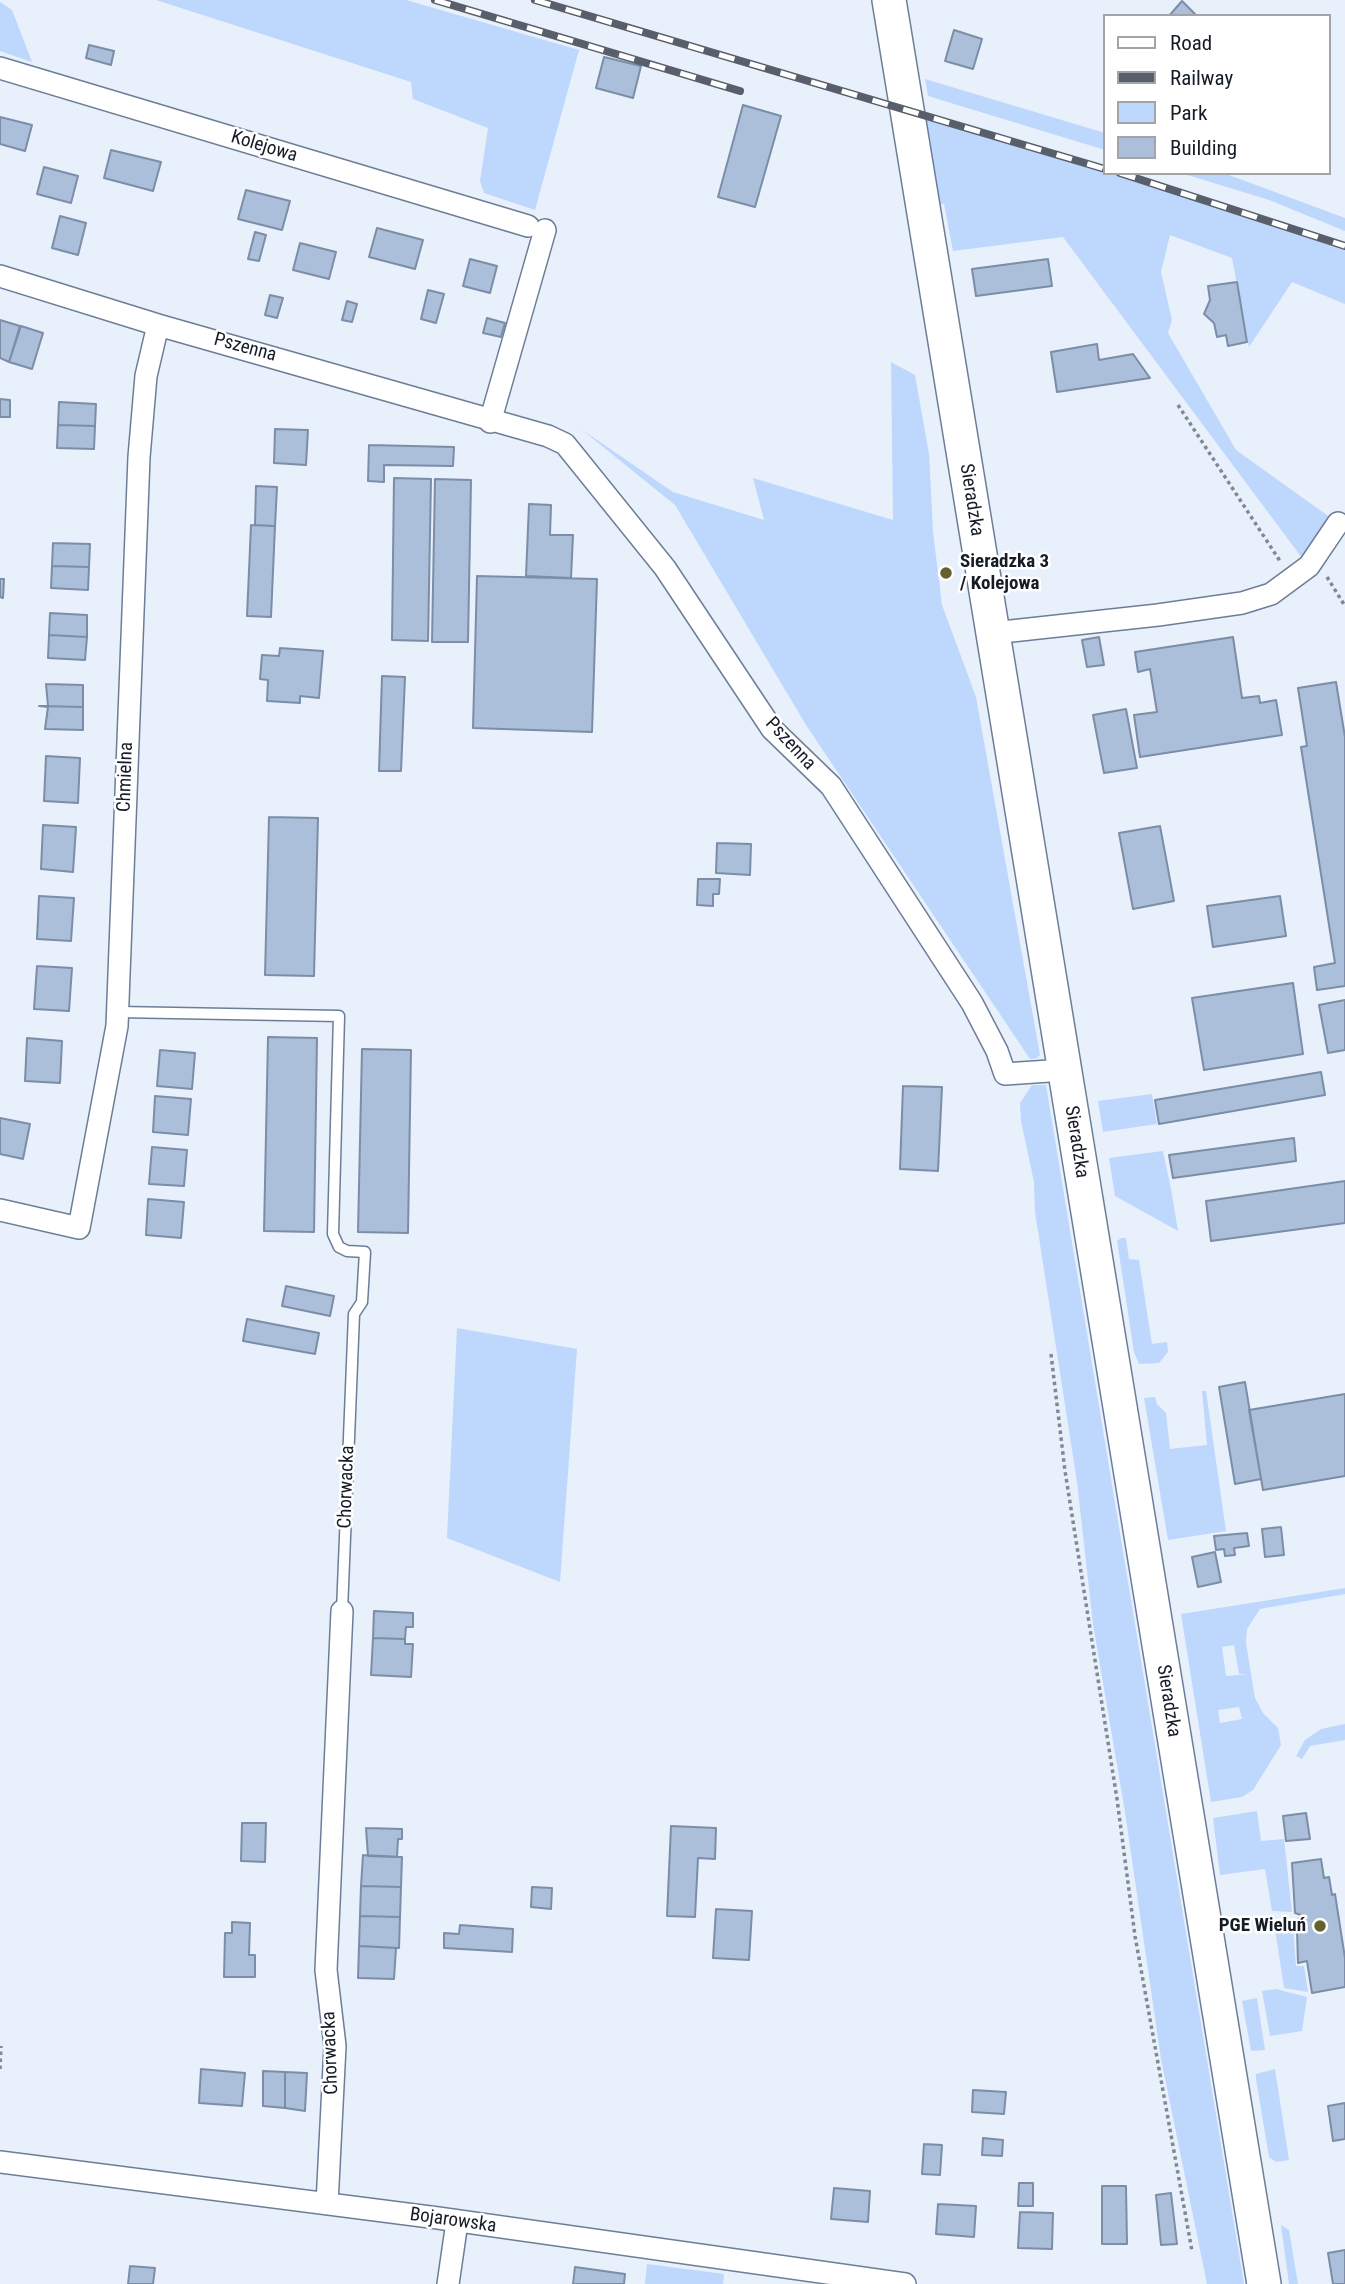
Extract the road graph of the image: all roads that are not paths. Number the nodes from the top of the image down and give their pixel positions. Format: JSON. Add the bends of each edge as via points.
{"nodes":[{"id":1,"x":888,"y":0,"type":"edge"},
{"id":2,"x":0,"y":68,"type":"edge"},
{"id":3,"x":0,"y":276,"type":"edge"},
{"id":4,"x":158,"y":325,"type":"junction"},
{"id":5,"x":490,"y":422,"type":"junction"},
{"id":6,"x":1338,"y":523,"type":"dead end"},
{"id":7,"x":993,"y":633,"type":"junction"},
{"id":8,"x":118,"y":1012,"type":"junction"},
{"id":9,"x":1064,"y":1070,"type":"junction"},
{"id":10,"x":0,"y":1210,"type":"edge"},
{"id":11,"x":342,"y":1611,"type":"joint"},
{"id":12,"x":0,"y":2162,"type":"edge"},
{"id":13,"x":327,"y":2204,"type":"junction"},
{"id":14,"x":457,"y":2222,"type":"junction"},
{"id":15,"x":448,"y":2284,"type":"edge"},
{"id":16,"x":905,"y":2284,"type":"edge"},
{"id":17,"x":1264,"y":2284,"type":"edge"}],
"edges":[{"from":1,"to":7,"type":"main road","name":"Sieradzka"},
{"from":2,"to":5,"type":"street","name":"Kolejowa","via":[[536,228]]},
{"from":3,"to":4,"type":"street","name":"Pszenna"},
{"from":4,"to":5,"type":"street","name":"Pszenna"},
{"from":4,"to":8,"type":"street","name":"Chmielna","via":[[146,376],[139,457]]},
{"from":5,"to":9,"type":"street","name":"Pszenna","via":[[565,444],[632,523],[772,729],[831,786],[972,1003],[1005,1074]]},
{"from":6,"to":7,"type":"street","via":[[1314,558],[1271,594],[1242,603]]},
{"from":7,"to":9,"type":"main road","name":"Sieradzka"},
{"from":8,"to":10,"type":"street","name":"Chmielna","via":[[79,1228]]},
{"from":8,"to":11,"type":"lane","name":"Chorwacka","via":[[339,1016],[333,1234],[339,1247],[365,1252],[362,1301],[354,1314]]},
{"from":9,"to":17,"type":"main road","name":"Sieradzka"},
{"from":11,"to":13,"type":"street","name":"Chorwacka","via":[[326,1970],[335,2046]]},
{"from":12,"to":13,"type":"street","name":"Bojarowska"},
{"from":13,"to":14,"type":"street","name":"Bojarowska"},
{"from":14,"to":15,"type":"street"},
{"from":14,"to":16,"type":"street","name":"Bojarowska"}]}
